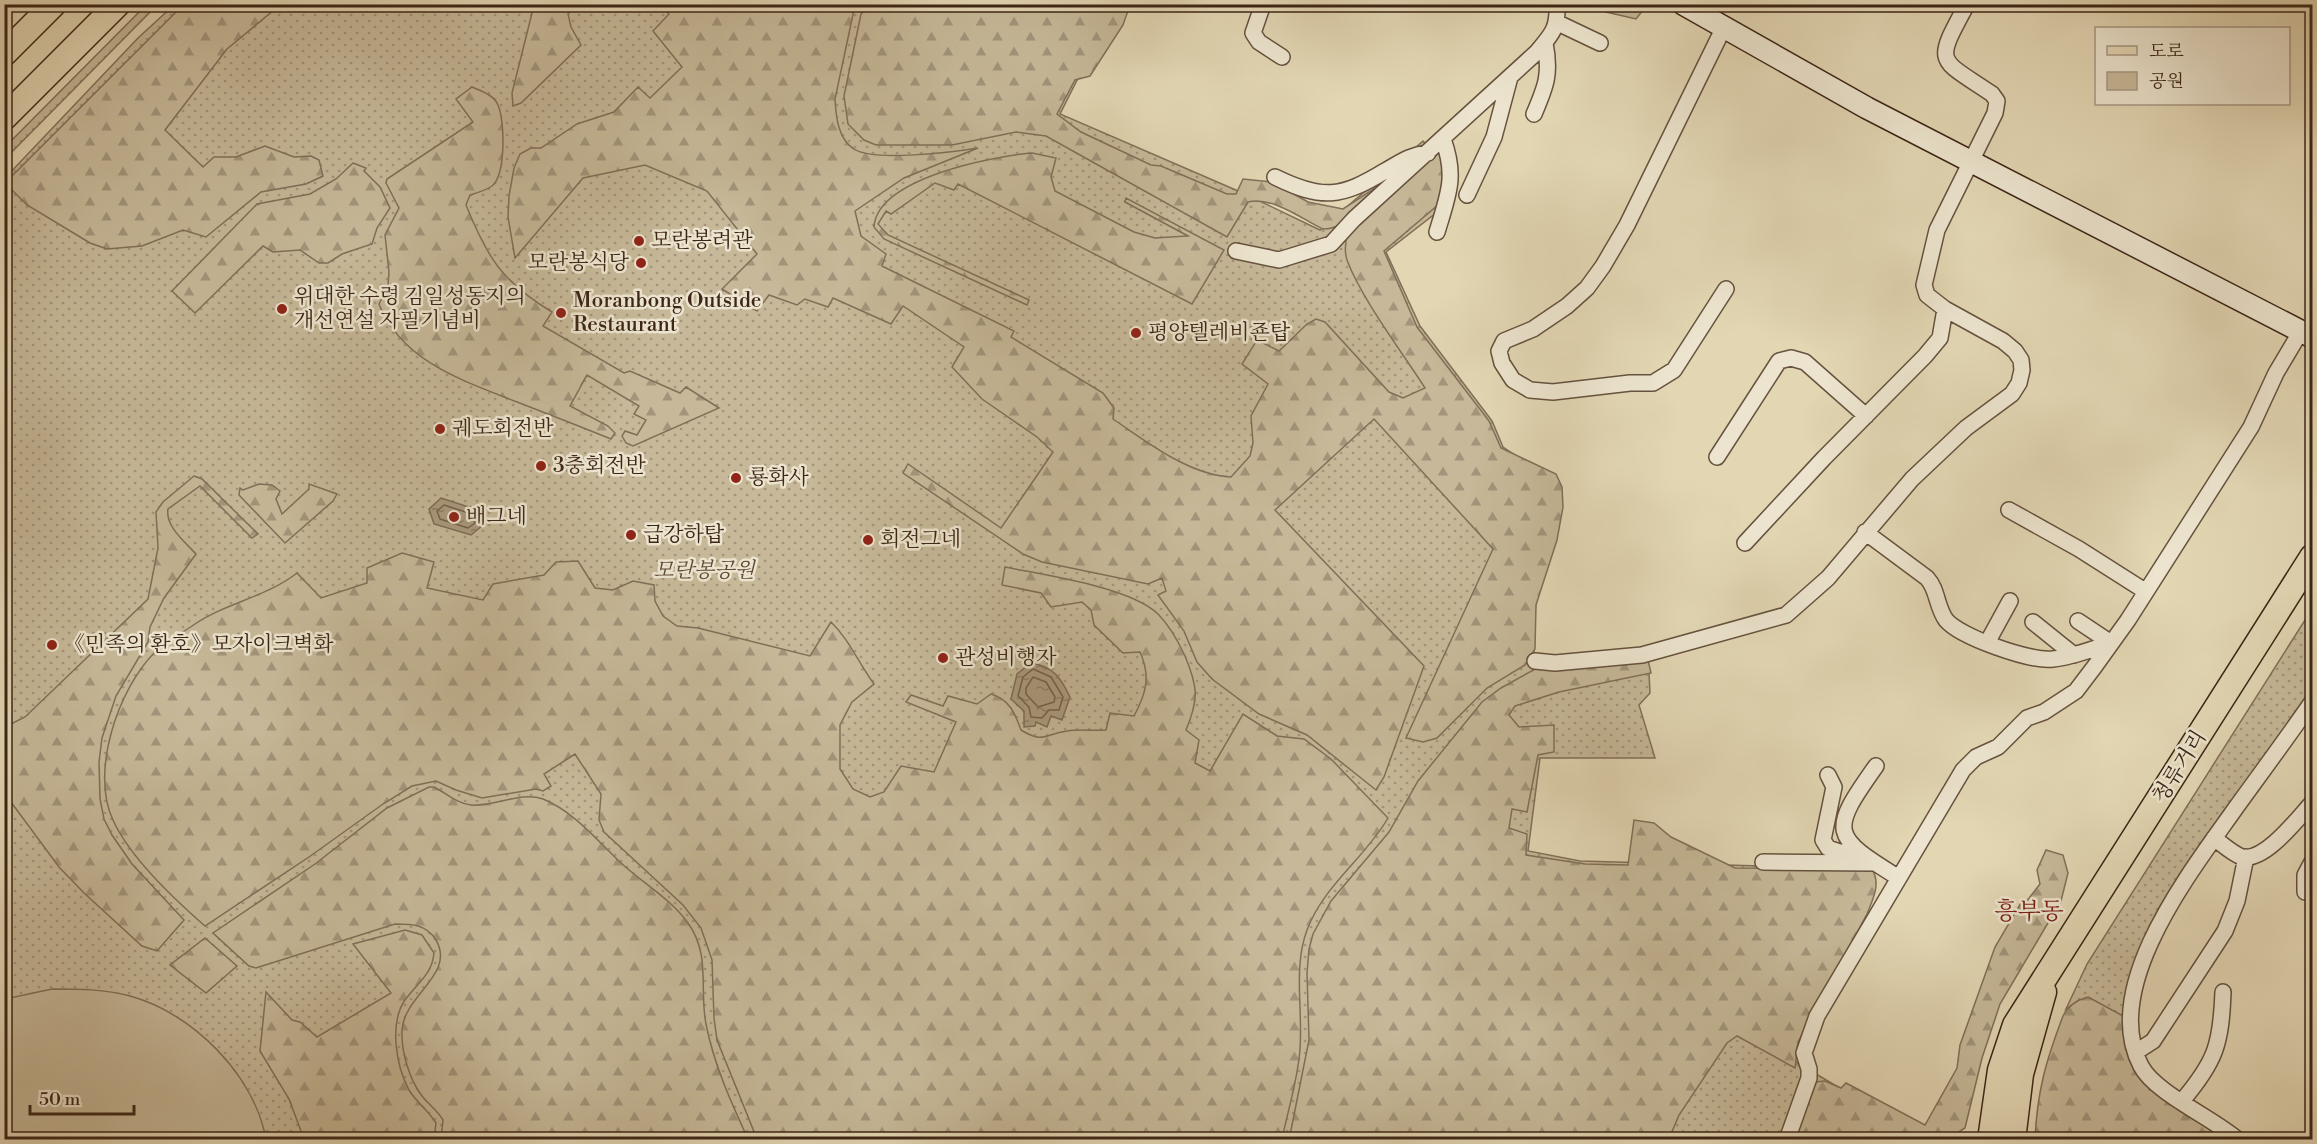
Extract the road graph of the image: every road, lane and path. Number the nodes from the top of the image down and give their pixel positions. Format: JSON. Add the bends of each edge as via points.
{"nodes":[{"id":1,"x":54,"y":4,"type":"edge"},
{"id":2,"x":118,"y":4,"type":"edge"},
{"id":3,"x":1263,"y":4,"type":"edge"},
{"id":4,"x":1557,"y":4,"type":"edge"},
{"id":5,"x":1683,"y":4,"type":"edge"},
{"id":6,"x":1966,"y":4,"type":"edge"},
{"id":7,"x":1557,"y":23,"type":"junction"},
{"id":8,"x":1724,"y":27,"type":"junction"},
{"id":9,"x":1545,"y":43,"type":"junction"},
{"id":10,"x":1600,"y":43,"type":"dead end"},
{"id":11,"x":4,"y":54,"type":"edge"},
{"id":12,"x":1282,"y":57,"type":"dead end"},
{"id":13,"x":1510,"y":77,"type":"junction"},
{"id":14,"x":1534,"y":114,"type":"dead end"},
{"id":15,"x":4,"y":118,"type":"edge"},
{"id":16,"x":1443,"y":139,"type":"junction"},
{"id":17,"x":1428,"y":153,"type":"junction"},
{"id":18,"x":1972,"y":162,"type":"junction"},
{"id":19,"x":1275,"y":177,"type":"dead end"},
{"id":20,"x":1467,"y":195,"type":"dead end"},
{"id":21,"x":1437,"y":232,"type":"dead end"},
{"id":22,"x":1236,"y":251,"type":"dead end"},
{"id":23,"x":1726,"y":289,"type":"dead end"},
{"id":24,"x":1945,"y":309,"type":"junction"},
{"id":25,"x":2307,"y":334,"type":"edge"},
{"id":26,"x":1866,"y":416,"type":"junction"},
{"id":27,"x":1717,"y":458,"type":"dead end"},
{"id":28,"x":2009,"y":510,"type":"dead end"},
{"id":29,"x":1865,"y":532,"type":"junction"},
{"id":30,"x":1745,"y":543,"type":"dead end"},
{"id":31,"x":2313,"y":557,"type":"edge"},
{"id":32,"x":2145,"y":591,"type":"junction"},
{"id":33,"x":2010,"y":601,"type":"dead end"},
{"id":34,"x":2078,"y":621,"type":"dead end"},
{"id":35,"x":2033,"y":622,"type":"dead end"},
{"id":36,"x":1987,"y":643,"type":"junction"},
{"id":37,"x":2111,"y":643,"type":"junction"},
{"id":38,"x":2074,"y":655,"type":"junction"},
{"id":39,"x":1535,"y":661,"type":"dead end"},
{"id":40,"x":2313,"y":702,"type":"edge"},
{"id":41,"x":1876,"y":766,"type":"dead end"},
{"id":42,"x":1828,"y":775,"type":"dead end"},
{"id":43,"x":2310,"y":810,"type":"edge"},
{"id":44,"x":2214,"y":838,"type":"junction"},
{"id":45,"x":1857,"y":852,"type":"junction"},
{"id":46,"x":2246,"y":857,"type":"junction"},
{"id":47,"x":1763,"y":862,"type":"dead end"},
{"id":48,"x":2313,"y":862,"type":"edge"},
{"id":49,"x":1875,"y":863,"type":"junction"},
{"id":50,"x":1899,"y":878,"type":"junction"},
{"id":51,"x":2305,"y":892,"type":"dead end"},
{"id":52,"x":2047,"y":978,"type":"junction"},
{"id":53,"x":2223,"y":992,"type":"dead end"},
{"id":54,"x":2136,"y":1052,"type":"junction"},
{"id":55,"x":2182,"y":1101,"type":"junction"},
{"id":56,"x":1787,"y":1140,"type":"edge"},
{"id":57,"x":1990,"y":1140,"type":"edge"},
{"id":58,"x":2013,"y":1140,"type":"edge"},
{"id":59,"x":2238,"y":1140,"type":"edge"}],
"edges":[{"from":1,"to":11,"type":"main road"},
{"from":2,"to":15,"type":"main road"},
{"from":3,"to":12,"type":"street","via":[[1253,33],[1259,42]]},
{"from":4,"to":7,"type":"street"},
{"from":5,"to":8,"type":"main road"},
{"from":6,"to":18,"type":"street","via":[[1944,55],[1949,65],[1997,101]]},
{"from":7,"to":9,"type":"street"},
{"from":7,"to":10,"type":"street"},
{"from":8,"to":18,"type":"main road"},
{"from":8,"to":23,"type":"street","via":[[1603,266],[1567,306],[1533,329],[1504,342],[1499,351],[1502,363],[1513,380],[1530,390],[1553,392],[1653,383],[1674,370]]},
{"from":9,"to":13,"type":"street"},
{"from":9,"to":14,"type":"street","via":[[1548,82]]},
{"from":13,"to":16,"type":"street"},
{"from":13,"to":20,"type":"street","via":[[1494,137]]},
{"from":16,"to":17,"type":"street"},
{"from":16,"to":21,"type":"street","via":[[1450,158],[1451,185]]},
{"from":17,"to":19,"type":"street","via":[[1411,155],[1349,192],[1316,192]]},
{"from":17,"to":22,"type":"street","via":[[1331,244],[1280,260]]},
{"from":18,"to":24,"type":"street","via":[[1937,230],[1924,285],[1928,295]]},
{"from":18,"to":25,"type":"main road"},
{"from":24,"to":26,"type":"street","via":[[1940,338]]},
{"from":24,"to":29,"type":"street","via":[[2015,351],[2021,360],[2019,383],[2012,394],[1966,428],[1912,479]]},
{"from":25,"to":32,"type":"street","via":[[2276,373],[2251,427]]},
{"from":26,"to":27,"type":"street","via":[[1805,362],[1791,358],[1779,361]]},
{"from":26,"to":30,"type":"street"},
{"from":28,"to":32,"type":"street"},
{"from":29,"to":36,"type":"street","via":[[1927,578],[1947,621],[1962,633]]},
{"from":29,"to":39,"type":"street","via":[[1828,578],[1786,615],[1642,655],[1555,663]]},
{"from":31,"to":52,"type":"main road","name":"청류거리"},
{"from":32,"to":37,"type":"street"},
{"from":33,"to":36,"type":"street"},
{"from":34,"to":37,"type":"street"},
{"from":35,"to":38,"type":"street"},
{"from":36,"to":38,"type":"street","via":[[2051,660]]},
{"from":37,"to":38,"type":"street"},
{"from":37,"to":50,"type":"street","via":[[2076,691],[2027,718],[1998,747],[1963,770]]},
{"from":40,"to":44,"type":"street"},
{"from":41,"to":45,"type":"street","via":[[1844,817],[1845,838]]},
{"from":42,"to":45,"type":"street","via":[[1834,787],[1823,840],[1828,848]]},
{"from":43,"to":46,"type":"street","via":[[2270,848]]},
{"from":44,"to":46,"type":"street"},
{"from":44,"to":54,"type":"street","via":[[2164,911],[2146,953],[2131,1013]]},
{"from":45,"to":49,"type":"street"},
{"from":46,"to":54,"type":"street","via":[[2237,901],[2225,931],[2153,1041]]},
{"from":47,"to":49,"type":"street"},
{"from":48,"to":51,"type":"street","via":[[2305,875]]},
{"from":49,"to":50,"type":"street"},
{"from":50,"to":56,"type":"street","via":[[1817,1016],[1804,1053],[1809,1078]]},
{"from":52,"to":57,"type":"main road","name":"청류거리","via":[[2011,1036],[2000,1070]]},
{"from":52,"to":58,"type":"main road","name":"청류거리","via":[[2021,1074]]},
{"from":53,"to":55,"type":"street","via":[[2222,1025],[2215,1054]]},
{"from":54,"to":55,"type":"street","via":[[2154,1082]]},
{"from":55,"to":59,"type":"street"}]}
